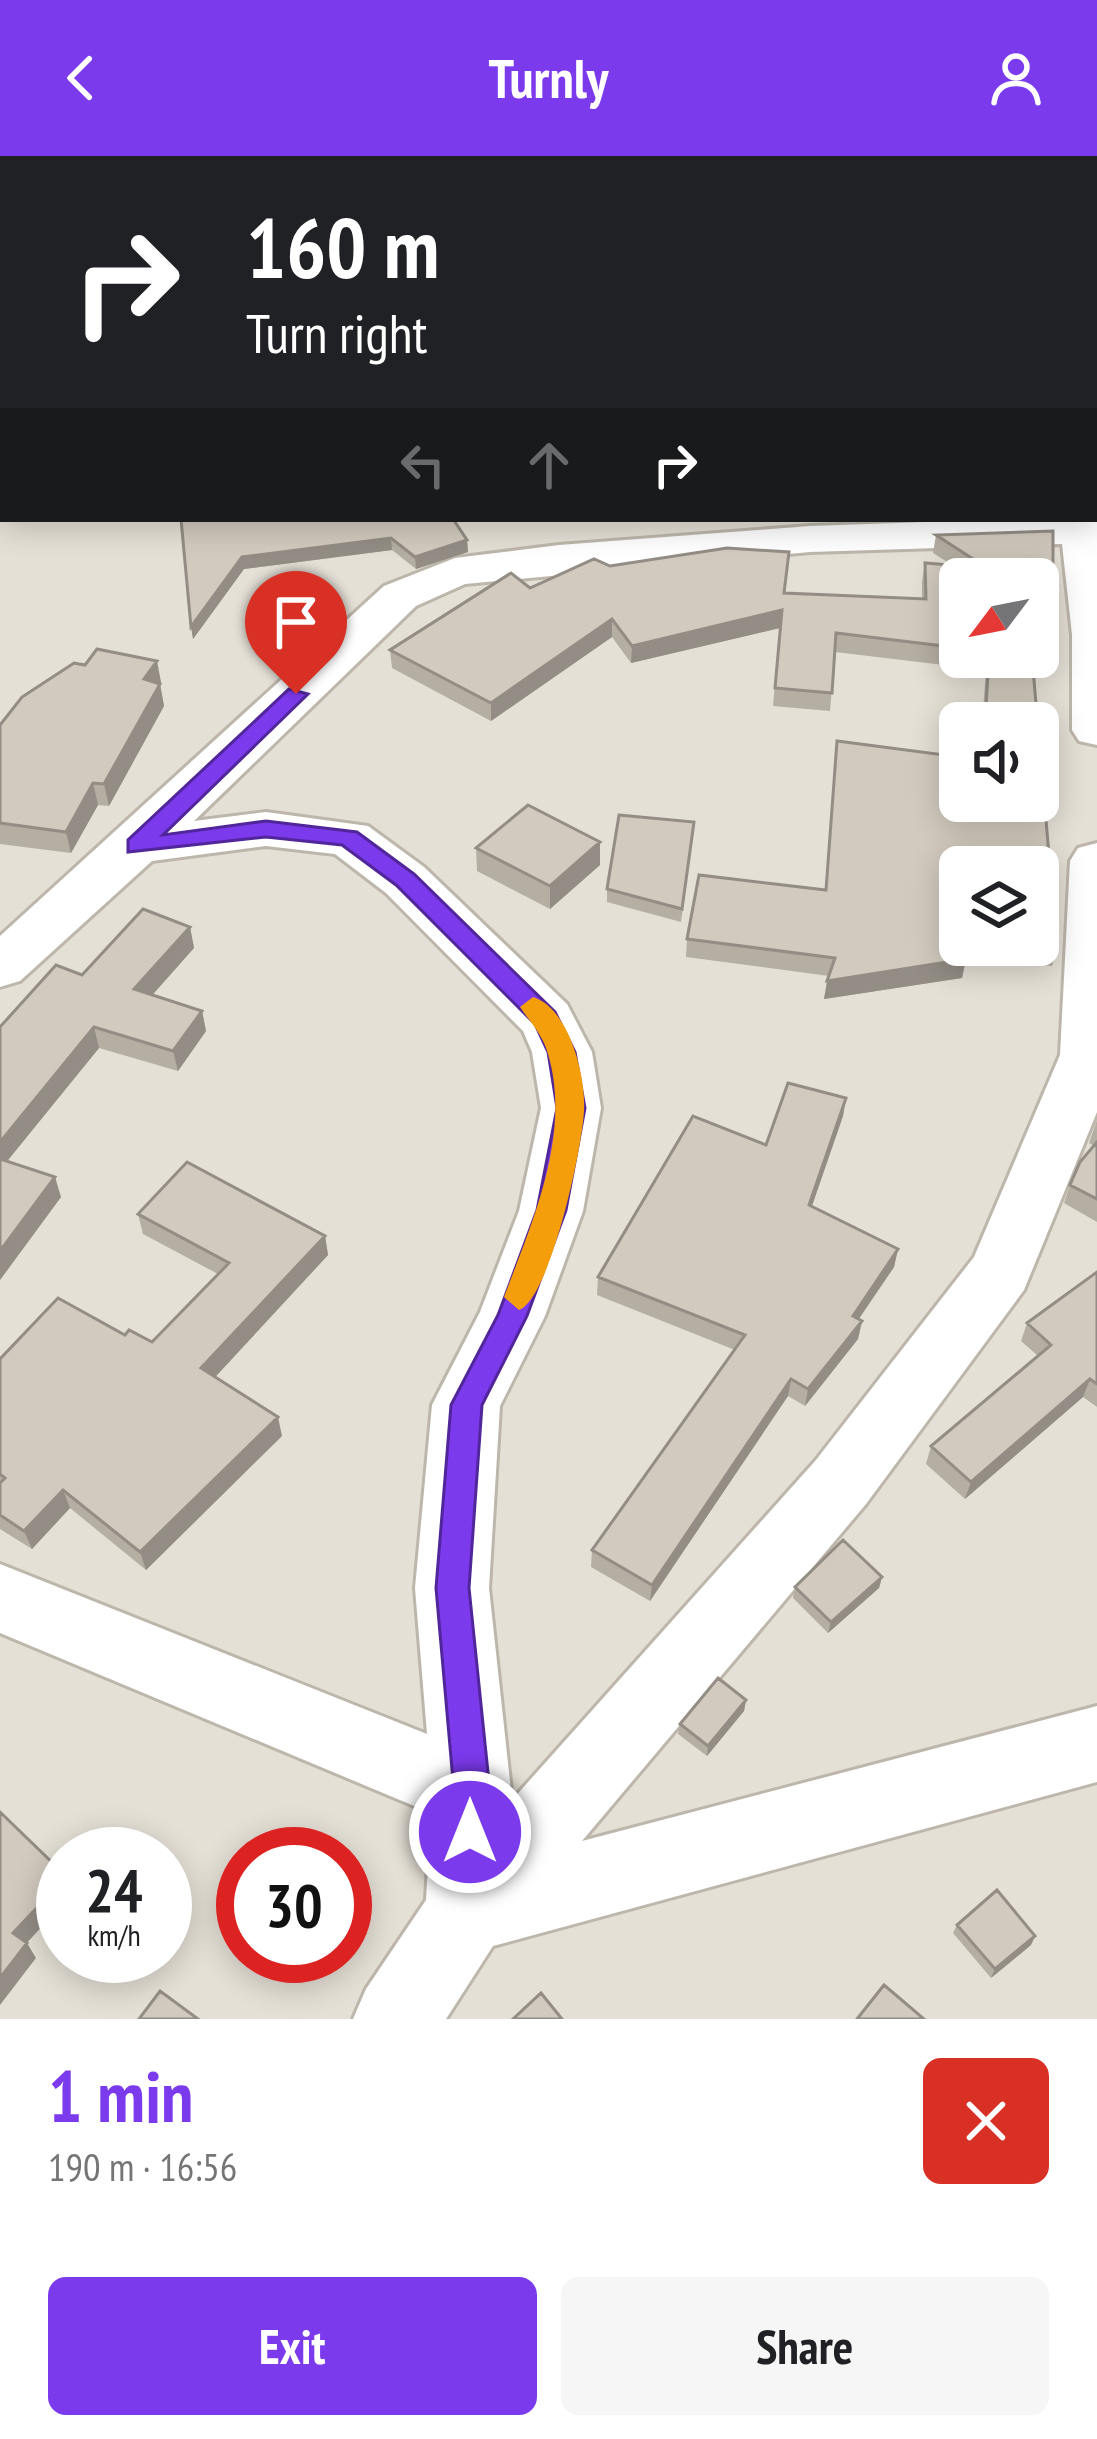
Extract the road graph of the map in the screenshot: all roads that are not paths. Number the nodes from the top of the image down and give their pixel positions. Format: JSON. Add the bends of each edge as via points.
{"nodes":[{"id":1,"x":1090,"y":530,"type":"edge"},
{"id":2,"x":1097,"y":730,"type":"edge"},
{"id":3,"x":137,"y":846,"type":"junction"},
{"id":4,"x":1097,"y":861,"type":"edge"},
{"id":5,"x":0,"y":967,"type":"edge"},
{"id":6,"x":0,"y":1598,"type":"edge"},
{"id":7,"x":1097,"y":1744,"type":"edge"},
{"id":8,"x":472,"y":1792,"type":"junction"},
{"id":9,"x":466,"y":1912,"type":"junction"},
{"id":10,"x":396,"y":2019,"type":"edge"}],
"edges":[{"from":1,"to":2,"type":"street"},
{"from":1,"to":3,"type":"street","via":[[810,539],[455,572],[400,596]]},
{"from":3,"to":5,"type":"street"},
{"from":3,"to":8,"type":"street","via":[[266,829],[349,838],[405,880],[546,1019],[562,1052],[571,1108],[551,1210],[512,1316],[466,1405],[452,1588]]},
{"from":4,"to":9,"type":"street","via":[[1090,1054],[1000,1271],[841,1482]]},
{"from":6,"to":8,"type":"street"},
{"from":7,"to":9,"type":"street"},
{"from":8,"to":9,"type":"street"},
{"from":9,"to":10,"type":"street"}]}
